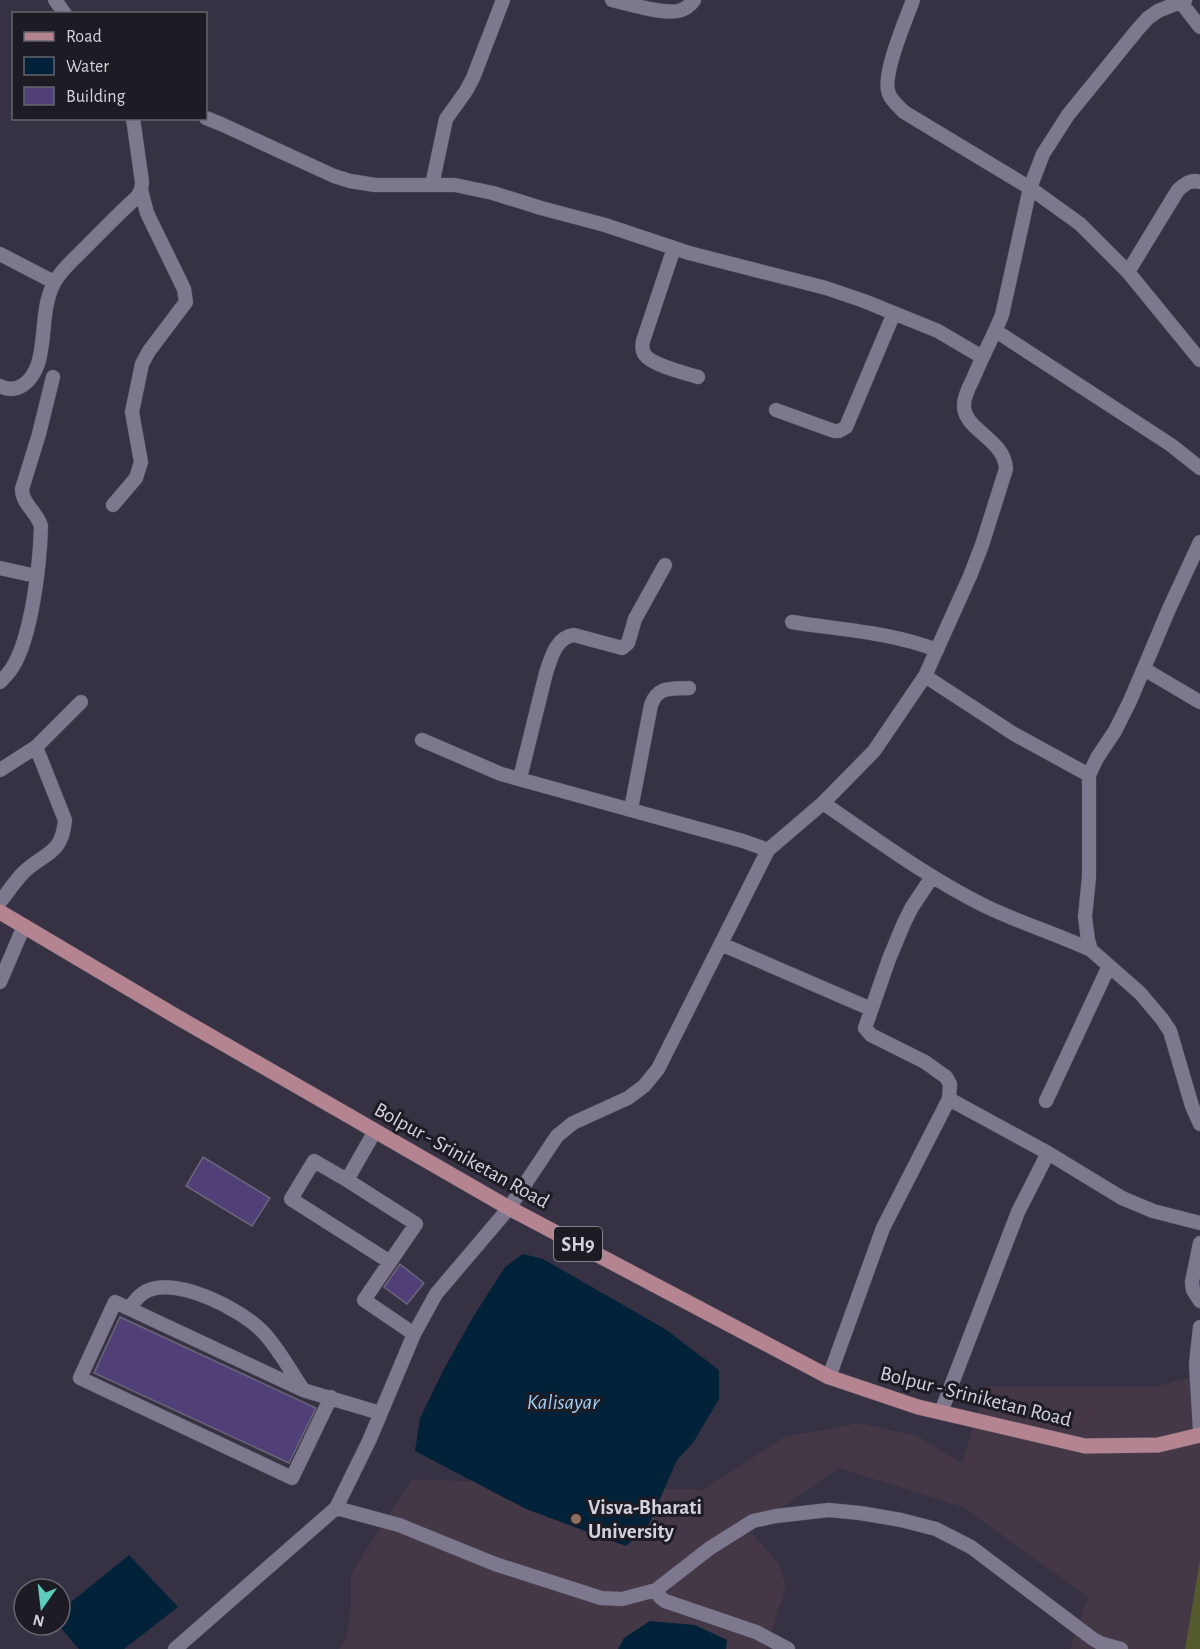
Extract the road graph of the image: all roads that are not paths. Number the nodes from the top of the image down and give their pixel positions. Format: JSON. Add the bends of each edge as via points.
{"nodes":[{"id":1,"x":503,"y":0,"type":"edge"},
{"id":2,"x":612,"y":0,"type":"edge"},
{"id":3,"x":694,"y":0,"type":"edge"},
{"id":4,"x":914,"y":0,"type":"edge"},
{"id":5,"x":1182,"y":1,"type":"edge"},
{"id":6,"x":1200,"y":27,"type":"edge"},
{"id":7,"x":207,"y":118,"type":"edge"},
{"id":8,"x":133,"y":120,"type":"edge"},
{"id":9,"x":1200,"y":182,"type":"edge"},
{"id":10,"x":432,"y":185,"type":"junction"},
{"id":11,"x":1030,"y":188,"type":"junction"},
{"id":12,"x":141,"y":190,"type":"junction"},
{"id":13,"x":674,"y":248,"type":"junction"},
{"id":14,"x":0,"y":254,"type":"edge"},
{"id":15,"x":1128,"y":272,"type":"junction"},
{"id":16,"x":54,"y":282,"type":"junction"},
{"id":17,"x":894,"y":313,"type":"junction"},
{"id":18,"x":996,"y":331,"type":"junction"},
{"id":19,"x":982,"y":357,"type":"junction"},
{"id":20,"x":1200,"y":360,"type":"edge"},
{"id":21,"x":53,"y":377,"type":"dead end"},
{"id":22,"x":698,"y":377,"type":"dead end"},
{"id":23,"x":0,"y":386,"type":"edge"},
{"id":24,"x":776,"y":410,"type":"dead end"},
{"id":25,"x":1200,"y":468,"type":"edge"},
{"id":26,"x":113,"y":505,"type":"dead end"},
{"id":27,"x":1200,"y":542,"type":"edge"},
{"id":28,"x":665,"y":565,"type":"dead end"},
{"id":29,"x":0,"y":568,"type":"edge"},
{"id":30,"x":36,"y":576,"type":"junction"},
{"id":31,"x":792,"y":622,"type":"dead end"},
{"id":32,"x":937,"y":650,"type":"junction"},
{"id":33,"x":1144,"y":669,"type":"junction"},
{"id":34,"x":926,"y":676,"type":"junction"},
{"id":35,"x":0,"y":682,"type":"edge"},
{"id":36,"x":689,"y":688,"type":"dead end"},
{"id":37,"x":81,"y":702,"type":"dead end"},
{"id":38,"x":1200,"y":702,"type":"edge"},
{"id":39,"x":422,"y":740,"type":"dead end"},
{"id":40,"x":36,"y":747,"type":"junction"},
{"id":41,"x":0,"y":770,"type":"edge"},
{"id":42,"x":1089,"y":776,"type":"junction"},
{"id":43,"x":520,"y":778,"type":"junction"},
{"id":44,"x":823,"y":803,"type":"junction"},
{"id":45,"x":630,"y":809,"type":"junction"},
{"id":46,"x":768,"y":850,"type":"junction"},
{"id":47,"x":932,"y":877,"type":"junction"},
{"id":48,"x":0,"y":902,"type":"edge"},
{"id":49,"x":0,"y":912,"type":"edge"},
{"id":50,"x":24,"y":926,"type":"junction"},
{"id":51,"x":721,"y":944,"type":"junction"},
{"id":52,"x":1091,"y":950,"type":"junction"},
{"id":53,"x":1109,"y":966,"type":"junction"},
{"id":54,"x":0,"y":982,"type":"edge"},
{"id":55,"x":871,"y":1009,"type":"junction"},
{"id":56,"x":949,"y":1099,"type":"junction"},
{"id":57,"x":1046,"y":1101,"type":"dead end"},
{"id":58,"x":1200,"y":1124,"type":"edge"},
{"id":59,"x":375,"y":1131,"type":"junction"},
{"id":60,"x":1048,"y":1153,"type":"junction"},
{"id":61,"x":347,"y":1180,"type":"junction"},
{"id":62,"x":509,"y":1208,"type":"junction"},
{"id":63,"x":1200,"y":1223,"type":"edge"},
{"id":64,"x":1200,"y":1243,"type":"edge"},
{"id":65,"x":390,"y":1262,"type":"junction"},
{"id":66,"x":1200,"y":1301,"type":"edge"},
{"id":67,"x":129,"y":1308,"type":"junction"},
{"id":68,"x":1200,"y":1327,"type":"edge"},
{"id":69,"x":414,"y":1334,"type":"junction"},
{"id":70,"x":829,"y":1377,"type":"junction"},
{"id":71,"x":303,"y":1390,"type":"junction"},
{"id":72,"x":331,"y":1398,"type":"junction"},
{"id":73,"x":941,"y":1412,"type":"junction"},
{"id":74,"x":380,"y":1413,"type":"junction"},
{"id":75,"x":1200,"y":1430,"type":"edge"},
{"id":76,"x":1200,"y":1435,"type":"edge"},
{"id":77,"x":336,"y":1508,"type":"junction"},
{"id":78,"x":656,"y":1590,"type":"junction"},
{"id":79,"x":1090,"y":1644,"type":"edge"},
{"id":80,"x":175,"y":1649,"type":"edge"},
{"id":81,"x":788,"y":1649,"type":"edge"},
{"id":82,"x":1120,"y":1649,"type":"edge"}],
"edges":[{"from":1,"to":10,"type":"street","via":[[466,91],[446,119]]},
{"from":2,"to":3,"type":"street","via":[[668,12],[684,9]]},
{"from":4,"to":11,"type":"street","via":[[889,69],[889,93],[904,112]]},
{"from":5,"to":6,"type":"street"},
{"from":5,"to":11,"type":"street","via":[[1148,18],[1086,92],[1049,143]]},
{"from":7,"to":10,"type":"street","via":[[350,181]]},
{"from":8,"to":12,"type":"street"},
{"from":9,"to":15,"type":"street","via":[[1189,182],[1178,190]]},
{"from":10,"to":13,"type":"street","via":[[463,186],[493,193]]},
{"from":11,"to":15,"type":"street","via":[[1080,224]]},
{"from":11,"to":18,"type":"street"},
{"from":12,"to":16,"type":"street"},
{"from":12,"to":26,"type":"street","via":[[147,213],[184,289],[186,302],[142,364],[132,412],[141,462],[136,478]]},
{"from":13,"to":17,"type":"street","via":[[826,288]]},
{"from":13,"to":22,"type":"street","via":[[642,348],[654,362]]},
{"from":14,"to":16,"type":"street"},
{"from":15,"to":20,"type":"street"},
{"from":16,"to":23,"type":"street","via":[[32,377],[14,389]]},
{"from":17,"to":19,"type":"street","via":[[938,331]]},
{"from":17,"to":24,"type":"street","via":[[844,429],[834,431]]},
{"from":18,"to":19,"type":"street"},
{"from":18,"to":25,"type":"street"},
{"from":19,"to":32,"type":"street","via":[[966,394],[964,409],[970,422],[1003,453],[1006,469],[978,555]]},
{"from":21,"to":30,"type":"street","via":[[22,489],[24,500],[41,526]]},
{"from":27,"to":33,"type":"street"},
{"from":28,"to":43,"type":"street","via":[[635,619],[626,646],[574,635],[561,640],[546,673]]},
{"from":29,"to":30,"type":"street"},
{"from":30,"to":35,"type":"street","via":[[26,633],[12,669]]},
{"from":31,"to":32,"type":"street","via":[[892,636]]},
{"from":32,"to":34,"type":"street"},
{"from":33,"to":38,"type":"street"},
{"from":33,"to":42,"type":"street"},
{"from":34,"to":42,"type":"street","via":[[1014,734]]},
{"from":34,"to":44,"type":"street","via":[[874,751]]},
{"from":36,"to":45,"type":"street","via":[[668,689],[654,696]]},
{"from":37,"to":40,"type":"street"},
{"from":39,"to":43,"type":"street","via":[[501,774]]},
{"from":40,"to":41,"type":"street"},
{"from":40,"to":48,"type":"street","via":[[65,820],[64,831],[58,846],[24,872]]},
{"from":42,"to":52,"type":"street","via":[[1085,917]]},
{"from":43,"to":45,"type":"street"},
{"from":44,"to":46,"type":"street"},
{"from":44,"to":47,"type":"street"},
{"from":45,"to":46,"type":"street"},
{"from":46,"to":51,"type":"street"},
{"from":47,"to":52,"type":"street","via":[[986,907]]},
{"from":47,"to":55,"type":"street","via":[[904,922]]},
{"from":49,"to":50,"type":"main road","name":"Bolpur - Sriniketan Road","number":"SH9"},
{"from":50,"to":54,"type":"street"},
{"from":50,"to":59,"type":"main road","name":"Bolpur - Sriniketan Road","number":"SH9"},
{"from":51,"to":55,"type":"street"},
{"from":51,"to":62,"type":"street","via":[[658,1070],[628,1098],[573,1123],[557,1136]]},
{"from":52,"to":53,"type":"street"},
{"from":53,"to":57,"type":"street"},
{"from":53,"to":58,"type":"street","via":[[1140,993],[1170,1031]]},
{"from":55,"to":56,"type":"street","via":[[865,1028],[868,1033],[925,1062],[945,1077],[950,1084]]},
{"from":56,"to":60,"type":"street"},
{"from":56,"to":70,"type":"street","via":[[884,1228]]},
{"from":59,"to":61,"type":"street"},
{"from":59,"to":62,"type":"main road","name":"Bolpur - Sriniketan Road","number":"SH9"},
{"from":60,"to":63,"type":"street","via":[[1122,1198],[1152,1211]]},
{"from":60,"to":73,"type":"street","via":[[1018,1212]]},
{"from":61,"to":65,"type":"street","via":[[416,1224]]},
{"from":61,"to":65,"type":"street","via":[[314,1161],[291,1199]]},
{"from":62,"to":69,"type":"street","via":[[436,1294]]},
{"from":62,"to":70,"type":"main road","name":"Bolpur - Sriniketan Road","number":"SH9"},
{"from":64,"to":66,"type":"street","via":[[1192,1282]]},
{"from":65,"to":69,"type":"street","via":[[364,1300]]},
{"from":67,"to":71,"type":"street"},
{"from":67,"to":71,"type":"street","via":[[151,1288],[172,1287],[200,1293],[232,1309],[262,1331]]},
{"from":67,"to":72,"type":"street","via":[[116,1302],[80,1378],[292,1478]]},
{"from":68,"to":75,"type":"street","via":[[1196,1364]]},
{"from":69,"to":74,"type":"street"},
{"from":70,"to":73,"type":"main road","name":"Bolpur - Sriniketan Road","number":"SH9"},
{"from":71,"to":72,"type":"street"},
{"from":72,"to":74,"type":"street"},
{"from":73,"to":76,"type":"main road","name":"Bolpur - Sriniketan Road","number":"SH9","via":[[1085,1446],[1158,1445]]},
{"from":74,"to":77,"type":"street"},
{"from":77,"to":78,"type":"street","via":[[399,1525],[495,1563],[601,1598],[622,1599]]},
{"from":77,"to":80,"type":"street"},
{"from":78,"to":79,"type":"street","via":[[753,1521],[829,1510],[860,1513],[936,1529],[971,1547]]},
{"from":78,"to":81,"type":"street","via":[[665,1601],[756,1632]]},
{"from":79,"to":82,"type":"street"}]}
